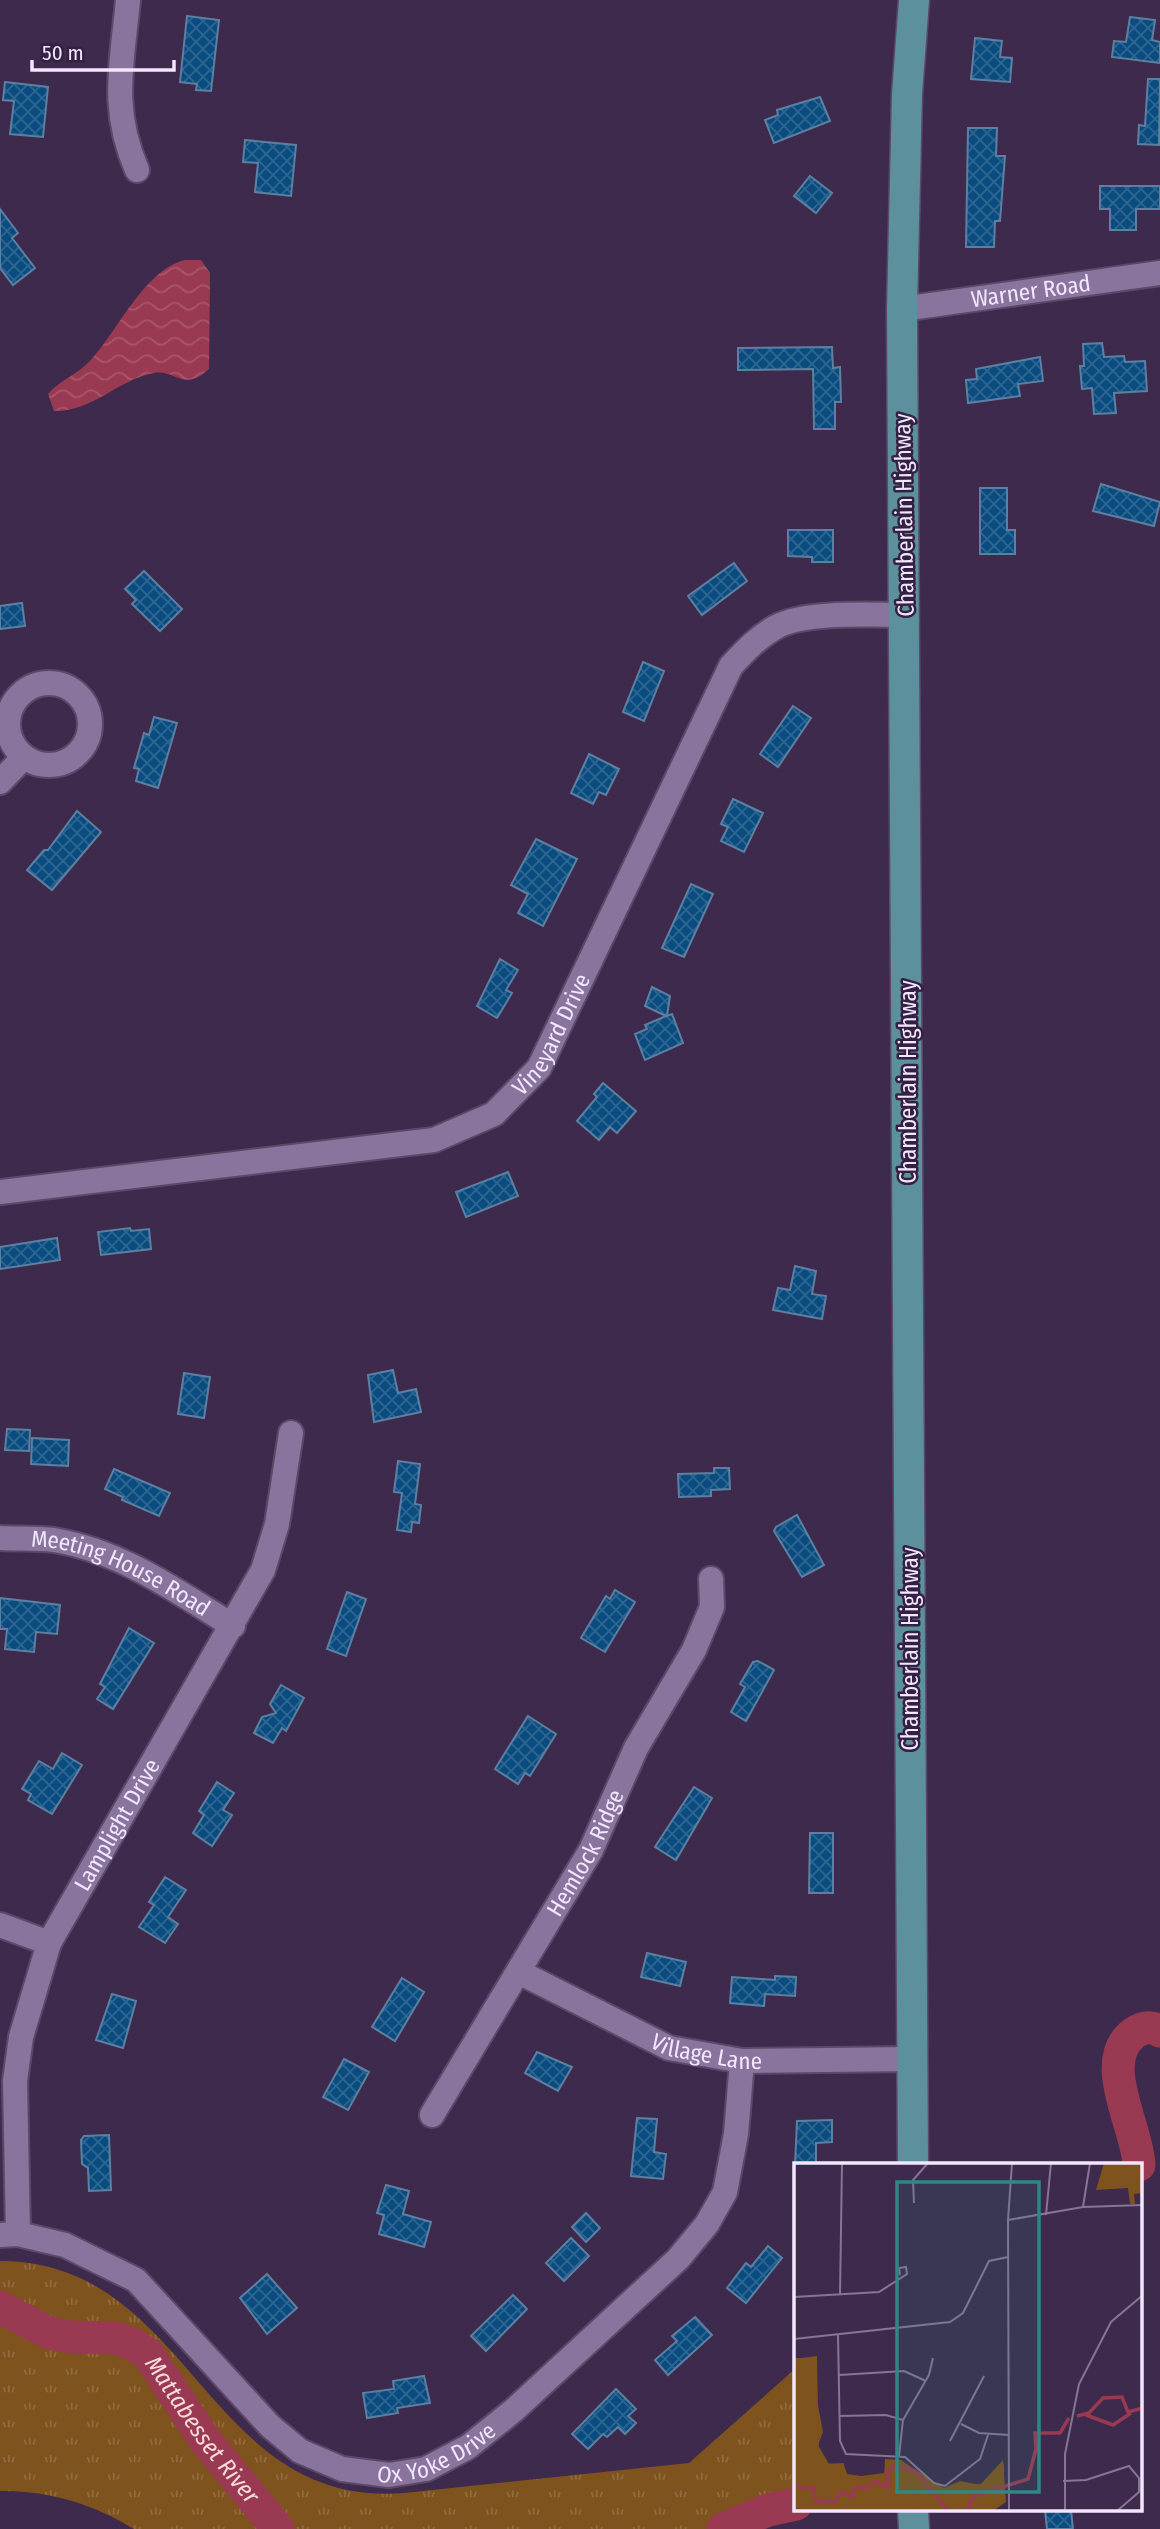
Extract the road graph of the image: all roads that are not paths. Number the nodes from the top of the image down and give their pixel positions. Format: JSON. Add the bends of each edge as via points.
{"nodes":[{"id":1,"x":128,"y":0,"type":"edge"},
{"id":2,"x":914,"y":0,"type":"edge"},
{"id":3,"x":137,"y":170,"type":"dead end"},
{"id":4,"x":1160,"y":273,"type":"edge"},
{"id":5,"x":902,"y":309,"type":"junction"},
{"id":6,"x":905,"y":615,"type":"junction"},
{"id":7,"x":24,"y":757,"type":"dead end"},
{"id":8,"x":0,"y":782,"type":"edge"},
{"id":9,"x":0,"y":1192,"type":"edge"},
{"id":10,"x":291,"y":1433,"type":"dead end"},
{"id":11,"x":0,"y":1538,"type":"edge"},
{"id":12,"x":710,"y":1579,"type":"dead end"},
{"id":13,"x":233,"y":1626,"type":"junction"},
{"id":14,"x":0,"y":1925,"type":"edge"},
{"id":15,"x":49,"y":1943,"type":"junction"},
{"id":16,"x":519,"y":1972,"type":"junction"},
{"id":17,"x":912,"y":2059,"type":"junction"},
{"id":18,"x":741,"y":2062,"type":"junction"},
{"id":19,"x":432,"y":2115,"type":"dead end"},
{"id":20,"x":913,"y":2163,"type":"edge"},
{"id":21,"x":9,"y":2234,"type":"edge"}],
"edges":[{"from":1,"to":3,"type":"street","via":[[118,101],[124,141]]},
{"from":2,"to":5,"type":"main road","name":"Chamberlain Highway"},
{"from":4,"to":5,"type":"street","name":"Warner Road"},
{"from":5,"to":6,"type":"main road","name":"Chamberlain Highway"},
{"from":6,"to":9,"type":"street","name":"Vineyard Drive","via":[[823,616],[778,625],[731,666],[539,1068],[494,1114],[434,1140]]},
{"from":6,"to":17,"type":"main road","name":"Chamberlain Highway"},
{"from":7,"to":8,"type":"street"},
{"from":10,"to":13,"type":"street","name":"Lamplight Drive","via":[[277,1524],[263,1570]]},
{"from":11,"to":13,"type":"street","name":"Meeting House Road","via":[[53,1540],[94,1550],[142,1570]]},
{"from":12,"to":16,"type":"street","name":"Hemlock Ridge","via":[[712,1607],[694,1650],[636,1748],[591,1850]]},
{"from":13,"to":15,"type":"street","name":"Lamplight Drive"},
{"from":14,"to":15,"type":"street"},
{"from":15,"to":21,"type":"street","name":"Lamplight Drive","via":[[21,2038],[15,2081]]},
{"from":16,"to":18,"type":"street","name":"Village Lane","via":[[669,2048]]},
{"from":16,"to":19,"type":"street","name":"Hemlock Ridge"},
{"from":17,"to":18,"type":"street","name":"Village Lane"},
{"from":17,"to":20,"type":"main road","name":"Chamberlain Highway"},
{"from":18,"to":21,"type":"street","name":"Ox Yoke Drive","via":[[736,2134],[725,2192],[708,2224],[678,2259],[514,2410],[468,2447],[426,2469],[389,2475],[342,2469],[300,2452],[270,2426],[136,2280],[65,2245]]}]}
